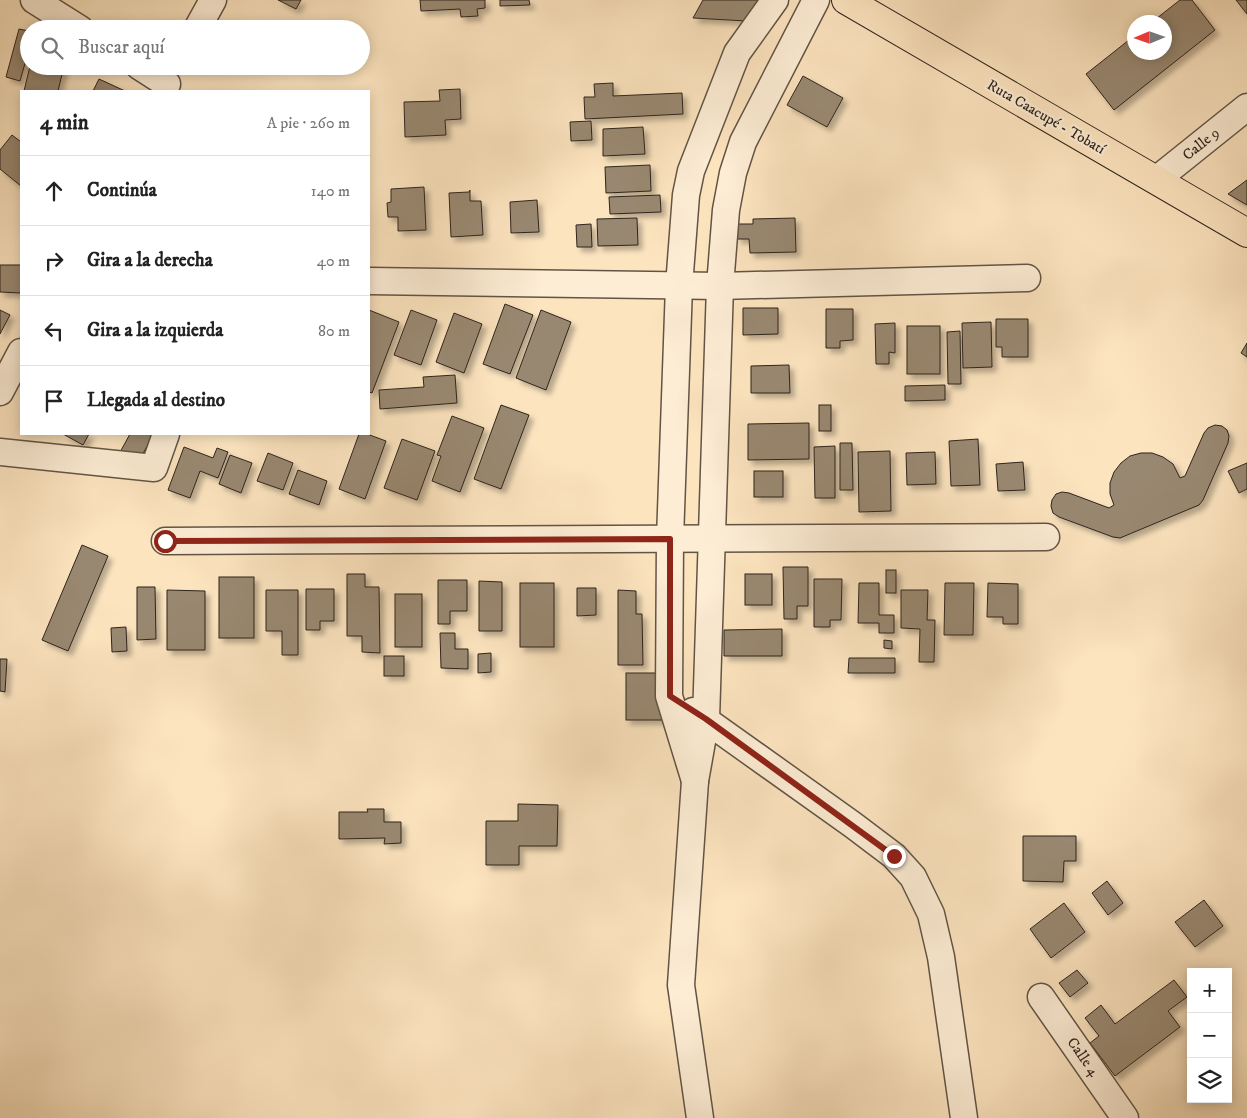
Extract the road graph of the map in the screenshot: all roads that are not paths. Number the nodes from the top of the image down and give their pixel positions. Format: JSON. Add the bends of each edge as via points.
{"nodes":[{"id":1,"x":34,"y":0,"type":"edge"},
{"id":2,"x":213,"y":0,"type":"edge"},
{"id":3,"x":775,"y":0,"type":"edge"},
{"id":4,"x":816,"y":0,"type":"edge"},
{"id":5,"x":846,"y":0,"type":"edge"},
{"id":6,"x":66,"y":20,"type":"edge"},
{"id":7,"x":202,"y":20,"type":"edge"},
{"id":8,"x":157,"y":75,"type":"edge"},
{"id":9,"x":169,"y":81,"type":"edge"},
{"id":10,"x":1247,"y":107,"type":"edge"},
{"id":11,"x":1156,"y":180,"type":"junction"},
{"id":12,"x":1247,"y":232,"type":"edge"},
{"id":13,"x":1027,"y":278,"type":"dead end"},
{"id":14,"x":370,"y":282,"type":"edge"},
{"id":15,"x":679,"y":286,"type":"junction"},
{"id":16,"x":720,"y":286,"type":"junction"},
{"id":17,"x":20,"y":354,"type":"edge"},
{"id":18,"x":0,"y":392,"type":"edge"},
{"id":19,"x":166,"y":435,"type":"edge"},
{"id":20,"x":0,"y":452,"type":"edge"},
{"id":21,"x":1046,"y":537,"type":"dead end"},
{"id":22,"x":711,"y":538,"type":"junction"},
{"id":23,"x":670,"y":539,"type":"junction"},
{"id":24,"x":165,"y":541,"type":"dead end"},
{"id":25,"x":670,"y":696,"type":"junction"},
{"id":26,"x":706,"y":719,"type":"junction"},
{"id":27,"x":695,"y":782,"type":"junction"},
{"id":28,"x":1041,"y":997,"type":"dead end"},
{"id":29,"x":700,"y":1118,"type":"edge"},
{"id":30,"x":964,"y":1118,"type":"edge"},
{"id":31,"x":1125,"y":1118,"type":"edge"}],
"edges":[{"from":1,"to":6,"type":"street"},
{"from":2,"to":7,"type":"street"},
{"from":3,"to":15,"type":"street","via":[[737,53],[691,171]]},
{"from":4,"to":16,"type":"street","via":[[743,142],[726,210]]},
{"from":5,"to":11,"type":"main road","name":"Ruta Caacupé - Tobatí"},
{"from":8,"to":9,"type":"street"},
{"from":10,"to":11,"type":"street","name":"Calle 9"},
{"from":11,"to":12,"type":"main road","name":"Ruta Caacupé - Tobatí"},
{"from":13,"to":16,"type":"street"},
{"from":14,"to":15,"type":"street"},
{"from":15,"to":16,"type":"street"},
{"from":15,"to":23,"type":"street"},
{"from":16,"to":22,"type":"street"},
{"from":17,"to":18,"type":"street"},
{"from":19,"to":20,"type":"street","via":[[154,468]]},
{"from":21,"to":22,"type":"street"},
{"from":22,"to":23,"type":"street"},
{"from":22,"to":26,"type":"street"},
{"from":23,"to":24,"type":"street"},
{"from":23,"to":25,"type":"street"},
{"from":25,"to":26,"type":"street"},
{"from":25,"to":27,"type":"street"},
{"from":26,"to":27,"type":"street"},
{"from":26,"to":30,"type":"street","via":[[894,856],[913,877],[932,914]]},
{"from":27,"to":29,"type":"street","via":[[681,985]]},
{"from":28,"to":31,"type":"street","name":"Calle 4"}]}
